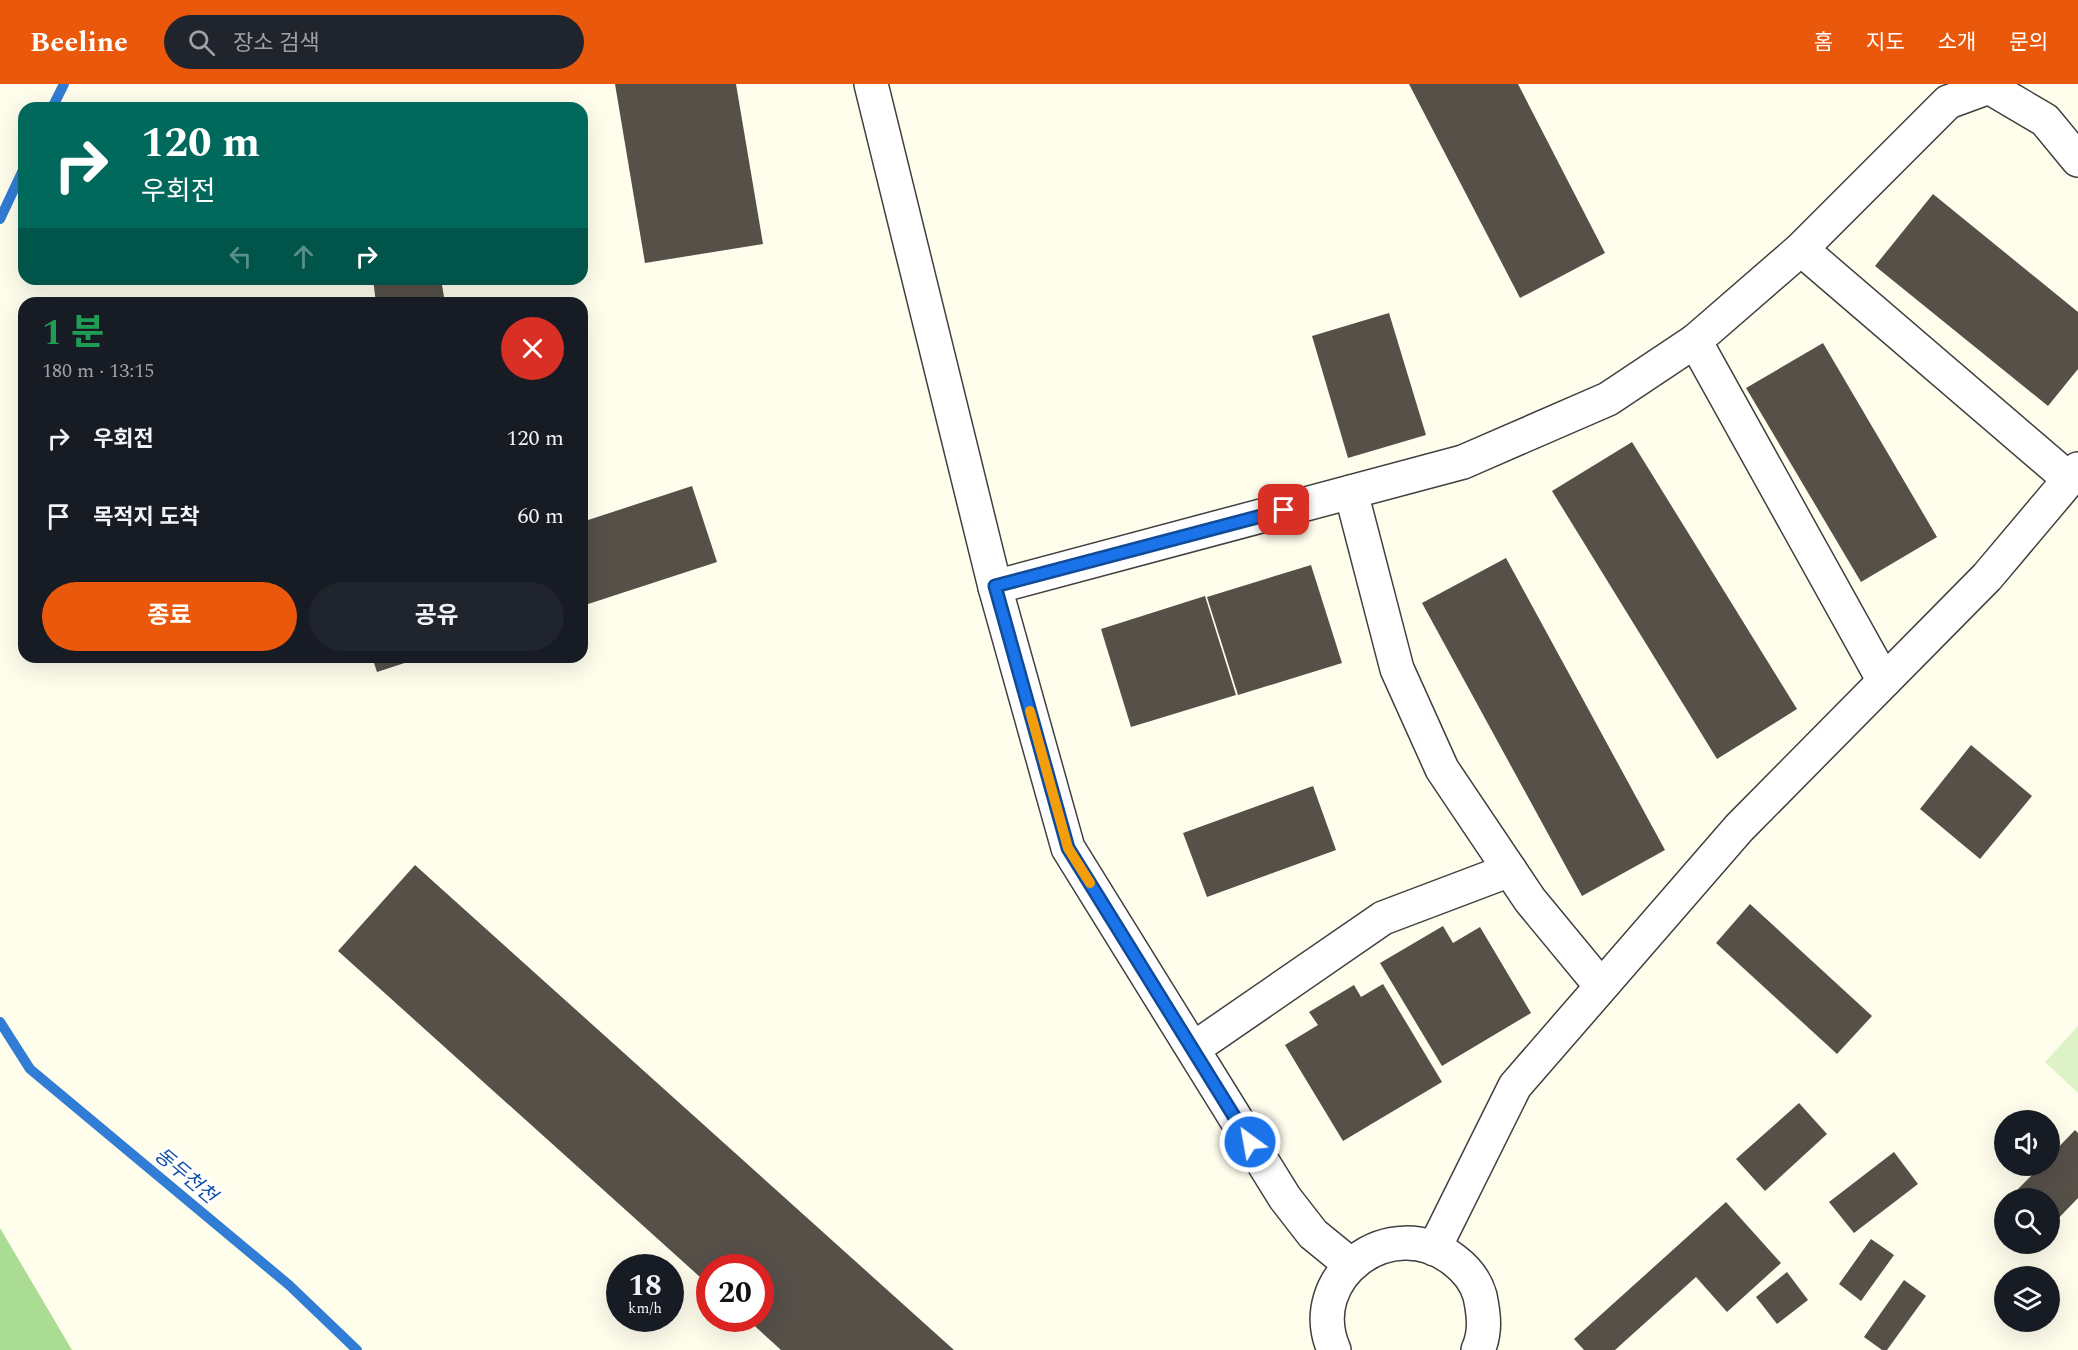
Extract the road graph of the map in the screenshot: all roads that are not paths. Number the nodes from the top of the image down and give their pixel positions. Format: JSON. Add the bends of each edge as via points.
{"nodes":[{"id":1,"x":871,"y":84,"type":"edge"},
{"id":2,"x":2078,"y":160,"type":"edge"},
{"id":3,"x":1801,"y":249,"type":"junction"},
{"id":4,"x":1695,"y":341,"type":"junction"},
{"id":5,"x":2074,"y":474,"type":"edge"},
{"id":6,"x":1350,"y":492,"type":"junction"},
{"id":7,"x":995,"y":586,"type":"junction"},
{"id":8,"x":1884,"y":681,"type":"junction"},
{"id":9,"x":1509,"y":870,"type":"junction"},
{"id":10,"x":1601,"y":986,"type":"junction"},
{"id":11,"x":1193,"y":1049,"type":"junction"},
{"id":12,"x":1434,"y":1249,"type":"junction"},
{"id":13,"x":1351,"y":1265,"type":"junction"},
{"id":14,"x":1334,"y":1350,"type":"edge"},
{"id":15,"x":1478,"y":1350,"type":"edge"}],
"edges":[{"from":1,"to":7,"type":"lane"},
{"from":2,"to":3,"type":"lane","via":[[2045,120],[1989,87],[1947,102]]},
{"from":3,"to":4,"type":"lane"},
{"from":3,"to":5,"type":"lane"},
{"from":4,"to":6,"type":"lane","via":[[1608,399],[1463,462]]},
{"from":4,"to":8,"type":"lane"},
{"from":5,"to":8,"type":"lane","via":[[1987,577]]},
{"from":6,"to":7,"type":"lane"},
{"from":6,"to":9,"type":"lane","via":[[1397,669],[1442,769]]},
{"from":7,"to":11,"type":"lane","via":[[1068,848]]},
{"from":8,"to":10,"type":"lane","via":[[1739,828]]},
{"from":9,"to":10,"type":"lane"},
{"from":9,"to":11,"type":"lane","via":[[1383,918]]},
{"from":10,"to":12,"type":"lane","via":[[1515,1086]]},
{"from":11,"to":13,"type":"lane","via":[[1286,1198],[1313,1234]]},
{"from":12,"to":13,"type":"lane","via":[[1419,1243],[1393,1243],[1368,1251]]},
{"from":12,"to":15,"type":"lane","via":[[1464,1268],[1478,1290],[1484,1315]]},
{"from":13,"to":14,"type":"lane","via":[[1334,1289],[1327,1315]]}]}
